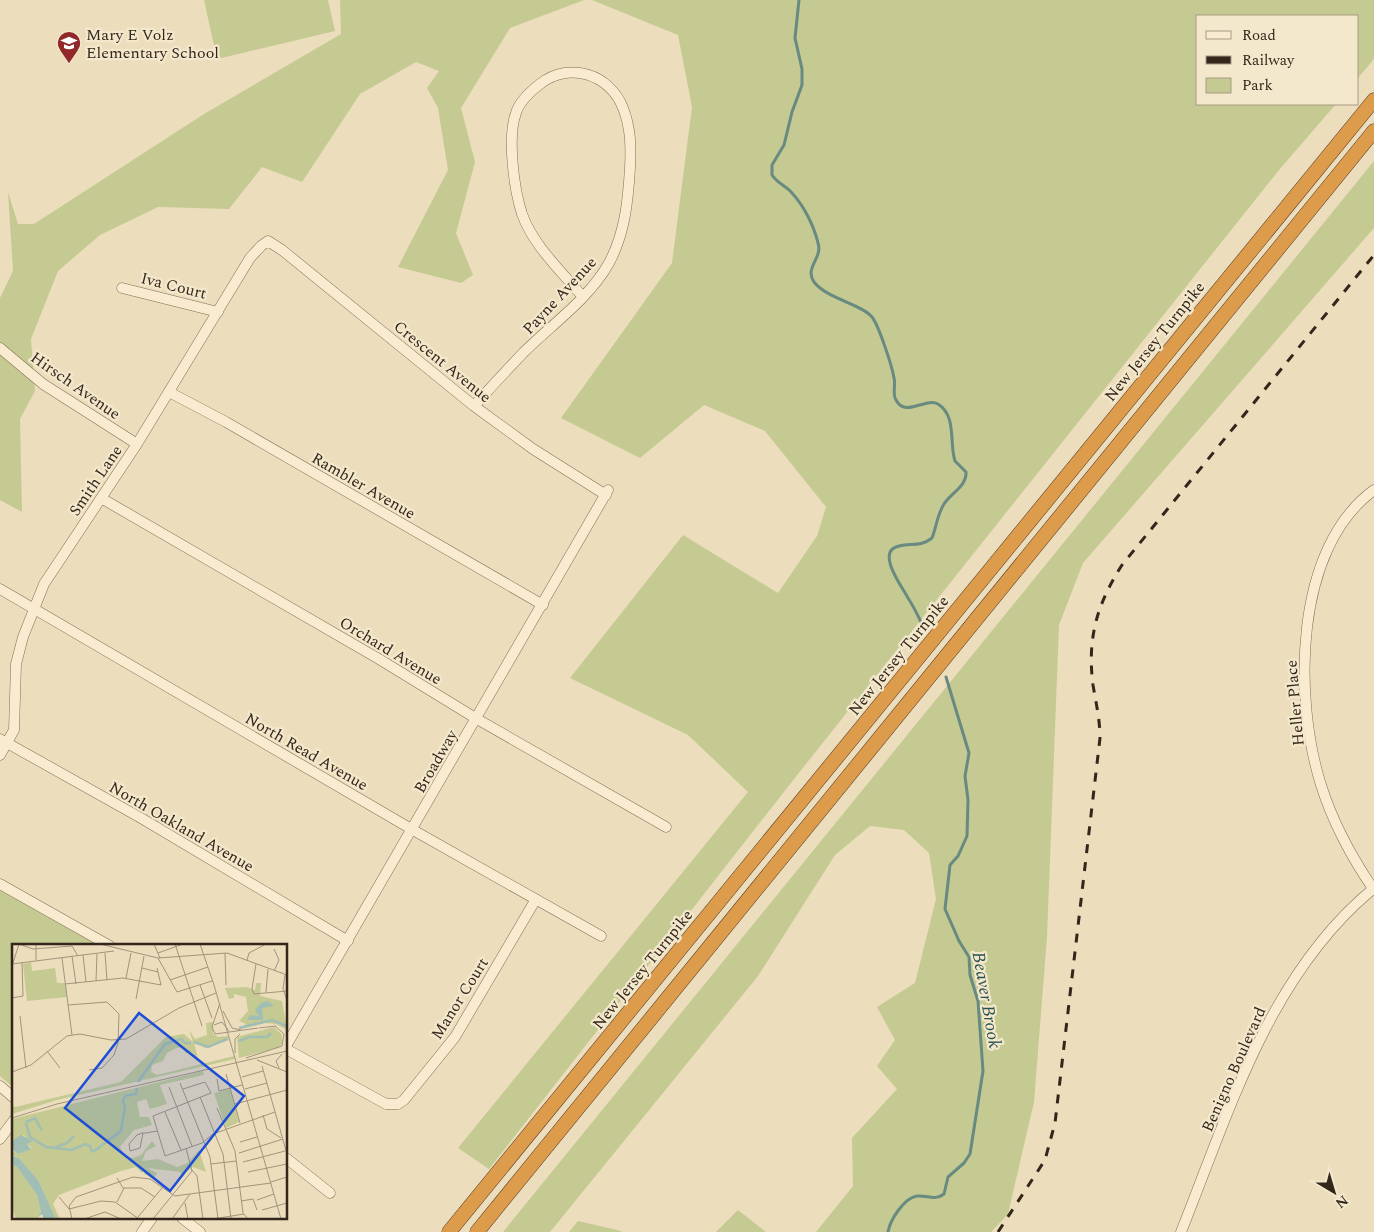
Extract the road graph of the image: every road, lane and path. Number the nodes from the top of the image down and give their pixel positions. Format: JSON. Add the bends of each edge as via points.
{"nodes":[{"id":1,"x":1374,"y":100,"type":"edge"},
{"id":2,"x":1374,"y":131,"type":"edge"},
{"id":3,"x":268,"y":241,"type":"joint"},
{"id":4,"x":122,"y":288,"type":"dead end"},
{"id":5,"x":582,"y":296,"type":"junction"},
{"id":6,"x":218,"y":312,"type":"junction"},
{"id":7,"x":0,"y":348,"type":"edge"},
{"id":8,"x":169,"y":392,"type":"junction"},
{"id":9,"x":474,"y":406,"type":"junction"},
{"id":10,"x":137,"y":444,"type":"junction"},
{"id":11,"x":1374,"y":490,"type":"edge"},
{"id":12,"x":607,"y":493,"type":"joint"},
{"id":13,"x":101,"y":498,"type":"junction"},
{"id":14,"x":0,"y":589,"type":"edge"},
{"id":15,"x":543,"y":605,"type":"junction"},
{"id":16,"x":32,"y":608,"type":"junction"},
{"id":17,"x":477,"y":720,"type":"junction"},
{"id":18,"x":4,"y":741,"type":"edge"},
{"id":19,"x":0,"y":755,"type":"edge"},
{"id":20,"x":666,"y":827,"type":"dead end"},
{"id":21,"x":413,"y":830,"type":"junction"},
{"id":22,"x":0,"y":884,"type":"edge"},
{"id":23,"x":1374,"y":889,"type":"edge"},
{"id":24,"x":536,"y":899,"type":"junction"},
{"id":25,"x":600,"y":936,"type":"dead end"},
{"id":26,"x":348,"y":941,"type":"junction"},
{"id":27,"x":106,"y":944,"type":"edge"},
{"id":28,"x":288,"y":1045,"type":"edge"},
{"id":29,"x":288,"y":1049,"type":"edge"},
{"id":30,"x":0,"y":1086,"type":"edge"},
{"id":31,"x":12,"y":1096,"type":"edge"},
{"id":32,"x":12,"y":1123,"type":"edge"},
{"id":33,"x":0,"y":1139,"type":"edge"},
{"id":34,"x":288,"y":1160,"type":"edge"},
{"id":35,"x":330,"y":1193,"type":"dead end"},
{"id":36,"x":151,"y":1220,"type":"edge"},
{"id":37,"x":185,"y":1220,"type":"edge"},
{"id":38,"x":142,"y":1232,"type":"edge"},
{"id":39,"x":200,"y":1232,"type":"edge"},
{"id":40,"x":449,"y":1232,"type":"edge"},
{"id":41,"x":477,"y":1232,"type":"edge"},
{"id":42,"x":1181,"y":1232,"type":"edge"}],
"edges":[{"from":1,"to":40,"type":"highway","name":"New Jersey Turnpike"},
{"from":2,"to":41,"type":"highway"},
{"from":3,"to":6,"type":"street","name":"Smith Lane","via":[[250,258]]},
{"from":3,"to":9,"type":"street","name":"Crescent Avenue"},
{"from":4,"to":6,"type":"street","name":"Iva Court"},
{"from":5,"to":5,"type":"street","name":"Payne Avenue","via":[[539,245],[523,215],[512,157],[515,118],[523,101],[548,78],[574,71],[604,82],[617,98],[628,122],[631,148],[628,205],[619,242],[608,265]]},
{"from":5,"to":9,"type":"street","name":"Payne Avenue"},
{"from":6,"to":8,"type":"street","name":"Smith Lane"},
{"from":7,"to":10,"type":"street","name":"Hirsch Avenue","via":[[43,384]]},
{"from":8,"to":10,"type":"street","name":"Smith Lane"},
{"from":8,"to":15,"type":"street","name":"Rambler Avenue"},
{"from":9,"to":12,"type":"street","name":"Crescent Avenue","via":[[532,449]]},
{"from":10,"to":13,"type":"street","name":"Smith Lane"},
{"from":11,"to":23,"type":"street","name":"Heller Place","via":[[1346,520],[1324,557],[1314,589],[1304,652],[1310,736],[1320,784],[1353,858]]},
{"from":12,"to":15,"type":"street","name":"Broadway"},
{"from":13,"to":16,"type":"street","name":"Smith Lane","via":[[44,584]]},
{"from":13,"to":17,"type":"street","name":"Orchard Avenue"},
{"from":14,"to":16,"type":"street","name":"North Read Avenue"},
{"from":15,"to":17,"type":"street","name":"Broadway"},
{"from":16,"to":18,"type":"street","name":"Smith Lane","via":[[16,664],[14,730]]},
{"from":16,"to":21,"type":"street","name":"North Read Avenue"},
{"from":17,"to":20,"type":"street","name":"Orchard Avenue"},
{"from":17,"to":21,"type":"street","name":"Broadway"},
{"from":18,"to":19,"type":"street","name":"Smith Lane"},
{"from":18,"to":26,"type":"street","name":"North Oakland Avenue"},
{"from":21,"to":24,"type":"street","name":"North Read Avenue"},
{"from":21,"to":26,"type":"street","name":"Broadway"},
{"from":22,"to":27,"type":"street"},
{"from":23,"to":42,"type":"street","name":"Benigno Boulevard","via":[[1342,916],[1314,948],[1283,995],[1256,1046]]},
{"from":24,"to":25,"type":"street","name":"North Read Avenue"},
{"from":24,"to":29,"type":"street","name":"Manor Court","via":[[455,1038],[404,1100],[386,1104]]},
{"from":26,"to":28,"type":"street","name":"Broadway"},
{"from":30,"to":31,"type":"street"},
{"from":32,"to":33,"type":"street"},
{"from":34,"to":35,"type":"street"},
{"from":36,"to":38,"type":"street"},
{"from":37,"to":39,"type":"street"}]}
